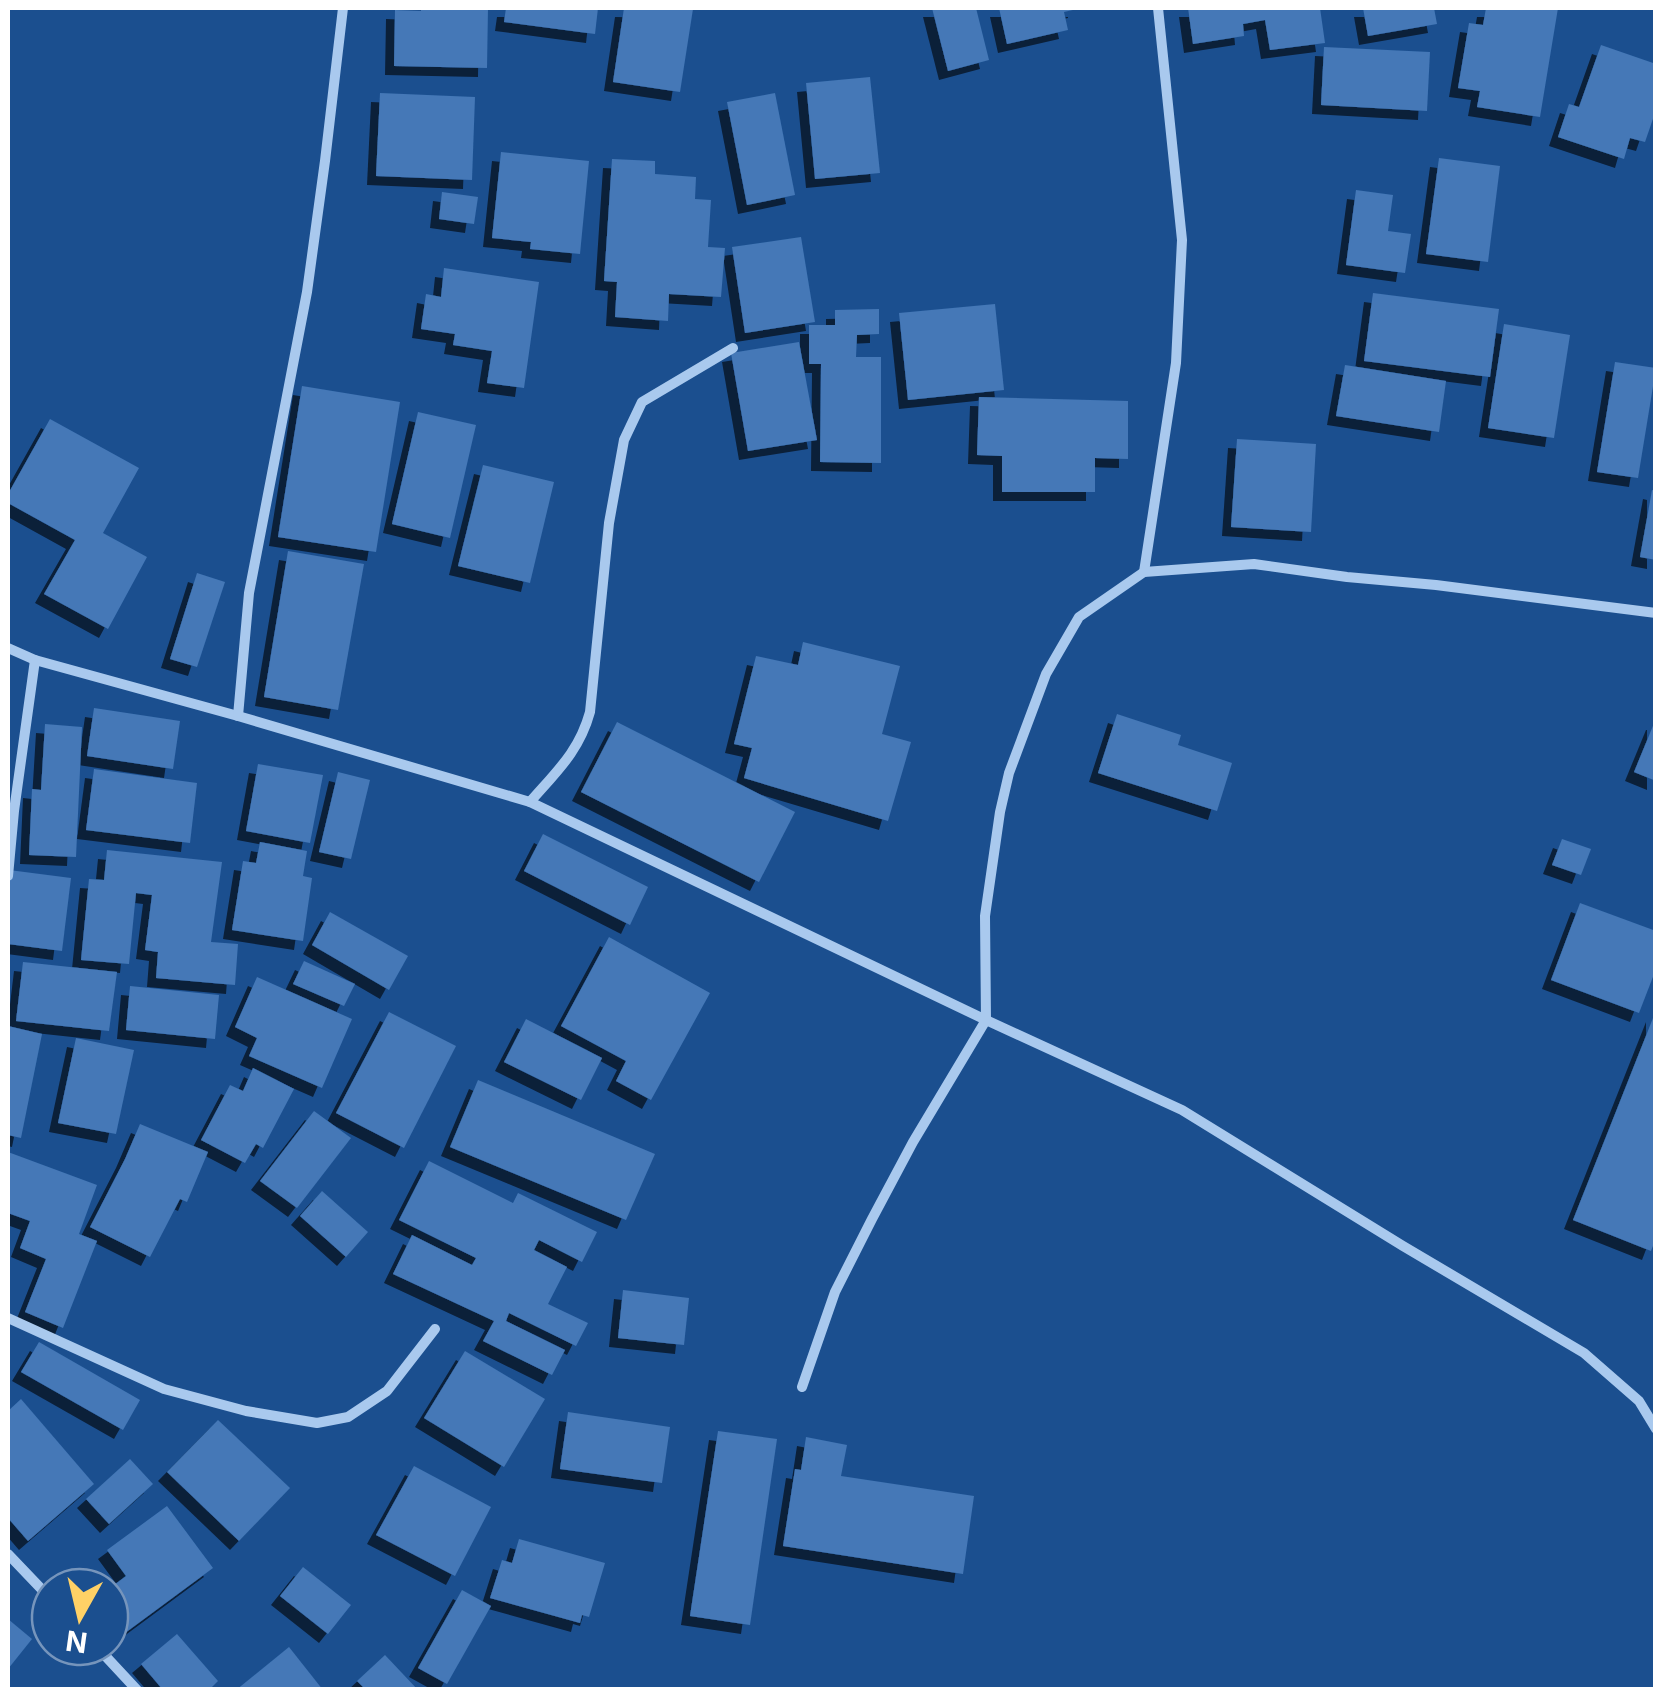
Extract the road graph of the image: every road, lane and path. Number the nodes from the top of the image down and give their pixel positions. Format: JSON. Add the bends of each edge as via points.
{"nodes":[{"id":1,"x":343,"y":8,"type":"edge"},
{"id":2,"x":1158,"y":8,"type":"edge"},
{"id":3,"x":733,"y":348,"type":"dead end"},
{"id":4,"x":1144,"y":572,"type":"junction"},
{"id":5,"x":1656,"y":613,"type":"edge"},
{"id":6,"x":8,"y":648,"type":"edge"},
{"id":7,"x":35,"y":660,"type":"junction"},
{"id":8,"x":238,"y":716,"type":"junction"},
{"id":9,"x":530,"y":802,"type":"junction"},
{"id":10,"x":8,"y":876,"type":"edge"},
{"id":11,"x":986,"y":1020,"type":"junction"},
{"id":12,"x":8,"y":1318,"type":"edge"},
{"id":13,"x":435,"y":1329,"type":"dead end"},
{"id":14,"x":802,"y":1387,"type":"dead end"},
{"id":15,"x":1656,"y":1429,"type":"edge"},
{"id":16,"x":8,"y":1554,"type":"edge"},
{"id":17,"x":30,"y":1577,"type":"edge"},
{"id":18,"x":116,"y":1667,"type":"edge"},
{"id":19,"x":137,"y":1690,"type":"edge"}],
"edges":[{"from":1,"to":8,"type":"street","via":[[307,292],[250,593]]},
{"from":2,"to":4,"type":"street","via":[[1182,240],[1176,363]]},
{"from":3,"to":9,"type":"street","via":[[642,402],[624,440],[590,712],[570,757]]},
{"from":4,"to":5,"type":"street","via":[[1254,564]]},
{"from":4,"to":11,"type":"street","via":[[1080,617],[1046,674],[1009,773],[985,916]]},
{"from":6,"to":7,"type":"street"},
{"from":7,"to":8,"type":"street"},
{"from":7,"to":10,"type":"street"},
{"from":8,"to":9,"type":"street"},
{"from":9,"to":11,"type":"street"},
{"from":11,"to":14,"type":"street","via":[[835,1292]]},
{"from":11,"to":15,"type":"street","via":[[1182,1110],[1584,1352],[1639,1401]]},
{"from":12,"to":13,"type":"street","via":[[164,1389],[317,1422],[348,1417],[387,1391]]},
{"from":16,"to":17,"type":"street"},
{"from":18,"to":19,"type":"street"}]}
